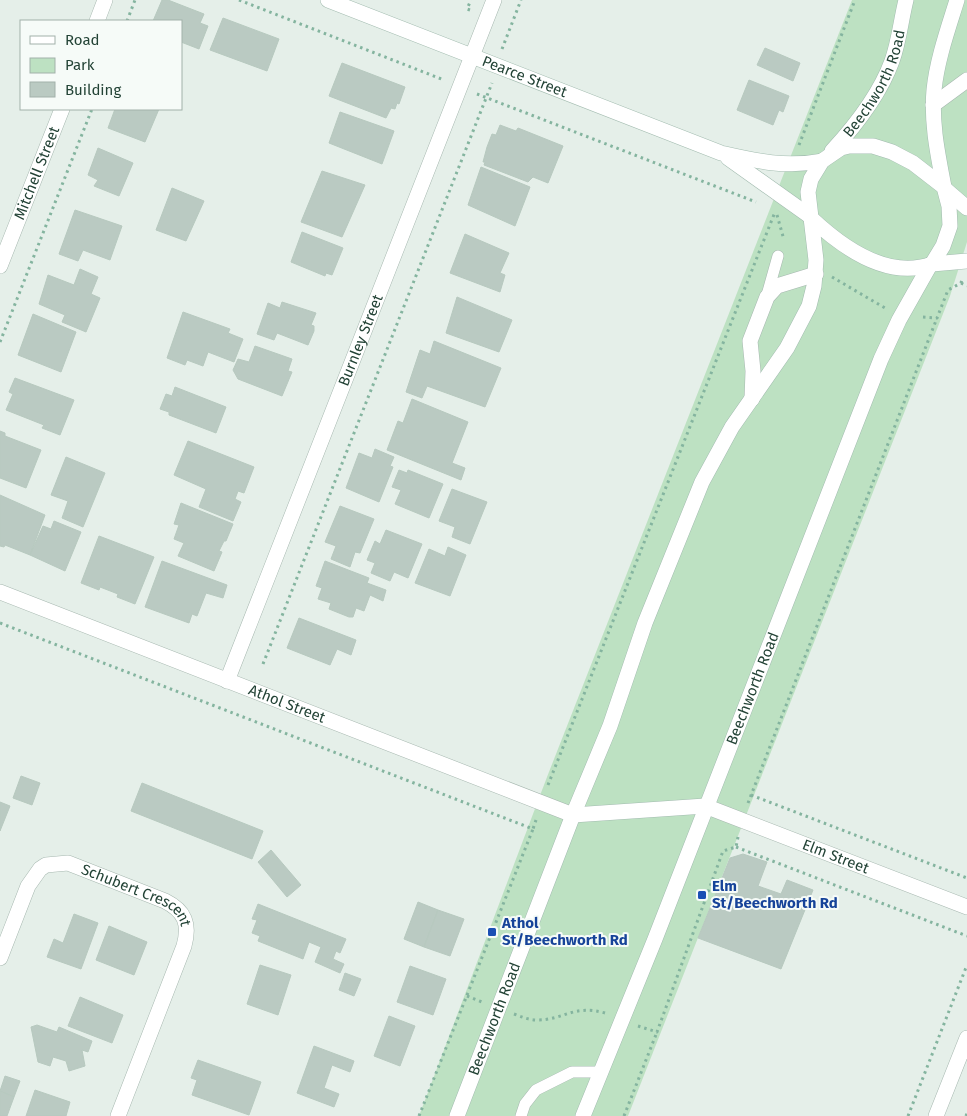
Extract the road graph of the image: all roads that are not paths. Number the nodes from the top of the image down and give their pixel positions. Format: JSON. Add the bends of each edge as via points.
{"nodes":[{"id":1,"x":105,"y":0,"type":"edge"},
{"id":2,"x":328,"y":0,"type":"edge"},
{"id":3,"x":494,"y":0,"type":"edge"},
{"id":4,"x":906,"y":0,"type":"edge"},
{"id":5,"x":957,"y":0,"type":"edge"},
{"id":6,"x":97,"y":20,"type":"edge"},
{"id":7,"x":472,"y":57,"type":"junction"},
{"id":8,"x":967,"y":80,"type":"edge"},
{"id":9,"x":933,"y":105,"type":"junction"},
{"id":10,"x":62,"y":110,"type":"edge"},
{"id":11,"x":721,"y":153,"type":"junction"},
{"id":12,"x":824,"y":159,"type":"junction"},
{"id":13,"x":945,"y":188,"type":"junction"},
{"id":14,"x":967,"y":208,"type":"edge"},
{"id":15,"x":811,"y":218,"type":"junction"},
{"id":16,"x":782,"y":252,"type":"road end"},
{"id":17,"x":967,"y":261,"type":"edge"},
{"id":18,"x":931,"y":265,"type":"junction"},
{"id":19,"x":0,"y":266,"type":"edge"},
{"id":20,"x":816,"y":270,"type":"junction"},
{"id":21,"x":767,"y":297,"type":"junction"},
{"id":22,"x":752,"y":399,"type":"junction"},
{"id":23,"x":0,"y":592,"type":"edge"},
{"id":24,"x":227,"y":681,"type":"junction"},
{"id":25,"x":705,"y":806,"type":"junction"},
{"id":26,"x":573,"y":815,"type":"junction"},
{"id":27,"x":967,"y":907,"type":"edge"},
{"id":28,"x":0,"y":958,"type":"edge"},
{"id":29,"x":967,"y":1038,"type":"edge"},
{"id":30,"x":600,"y":1072,"type":"junction"},
{"id":31,"x":118,"y":1116,"type":"edge"},
{"id":32,"x":457,"y":1116,"type":"edge"},
{"id":33,"x":521,"y":1116,"type":"edge"},
{"id":34,"x":583,"y":1116,"type":"edge"},
{"id":35,"x":936,"y":1116,"type":"edge"}],
"edges":[{"from":1,"to":6,"type":"main road"},
{"from":2,"to":7,"type":"main road","name":"Pearce Street"},
{"from":3,"to":7,"type":"main road","name":"Burnley Street"},
{"from":4,"to":12,"type":"main road","name":"Beechworth Road","via":[[892,60],[881,84],[859,118]]},
{"from":5,"to":9,"type":"main road","via":[[939,64]]},
{"from":7,"to":11,"type":"main road","name":"Pearce Street"},
{"from":7,"to":24,"type":"main road","name":"Burnley Street"},
{"from":8,"to":9,"type":"main road"},
{"from":9,"to":13,"type":"main road","via":[[936,145]]},
{"from":10,"to":19,"type":"main road","name":"Mitchell Street"},
{"from":11,"to":12,"type":"main road","name":"Pearce Street","via":[[773,165],[801,165]]},
{"from":11,"to":15,"type":"main road","name":"Pearce Street"},
{"from":12,"to":13,"type":"main road","via":[[849,146],[873,146],[913,163]]},
{"from":12,"to":15,"type":"main road","via":[[809,186]]},
{"from":13,"to":14,"type":"main road"},
{"from":13,"to":18,"type":"main road","via":[[950,226]]},
{"from":15,"to":18,"type":"main road","via":[[840,244],[873,261],[905,267]]},
{"from":15,"to":20,"type":"main road","name":"Beechworth Road"},
{"from":16,"to":21,"type":"lane"},
{"from":17,"to":18,"type":"main road"},
{"from":18,"to":25,"type":"main road","name":"Beechworth Road","via":[[903,312],[881,359]]},
{"from":20,"to":21,"type":"main road","via":[[777,286]]},
{"from":20,"to":22,"type":"main road","name":"Beechworth Road","via":[[812,297],[803,321]]},
{"from":21,"to":22,"type":"main road","via":[[750,342]]},
{"from":22,"to":26,"type":"main road","name":"Beechworth Road","via":[[732,427],[702,482]]},
{"from":23,"to":24,"type":"main road","name":"Athol Street"},
{"from":24,"to":26,"type":"main road","name":"Athol Street"},
{"from":25,"to":26,"type":"main road"},
{"from":25,"to":27,"type":"main road","name":"Elm Street"},
{"from":25,"to":30,"type":"main road","name":"Beechworth Road"},
{"from":26,"to":32,"type":"main road","name":"Beechworth Road"},
{"from":28,"to":31,"type":"main road","name":"Schubert Crescent","via":[[28,886],[46,865],[68,863],[180,909],[188,933]]},
{"from":29,"to":35,"type":"main road"},
{"from":30,"to":33,"type":"lane","via":[[572,1072],[536,1090],[525,1104]]},
{"from":30,"to":34,"type":"main road","name":"Beechworth Road"}]}
